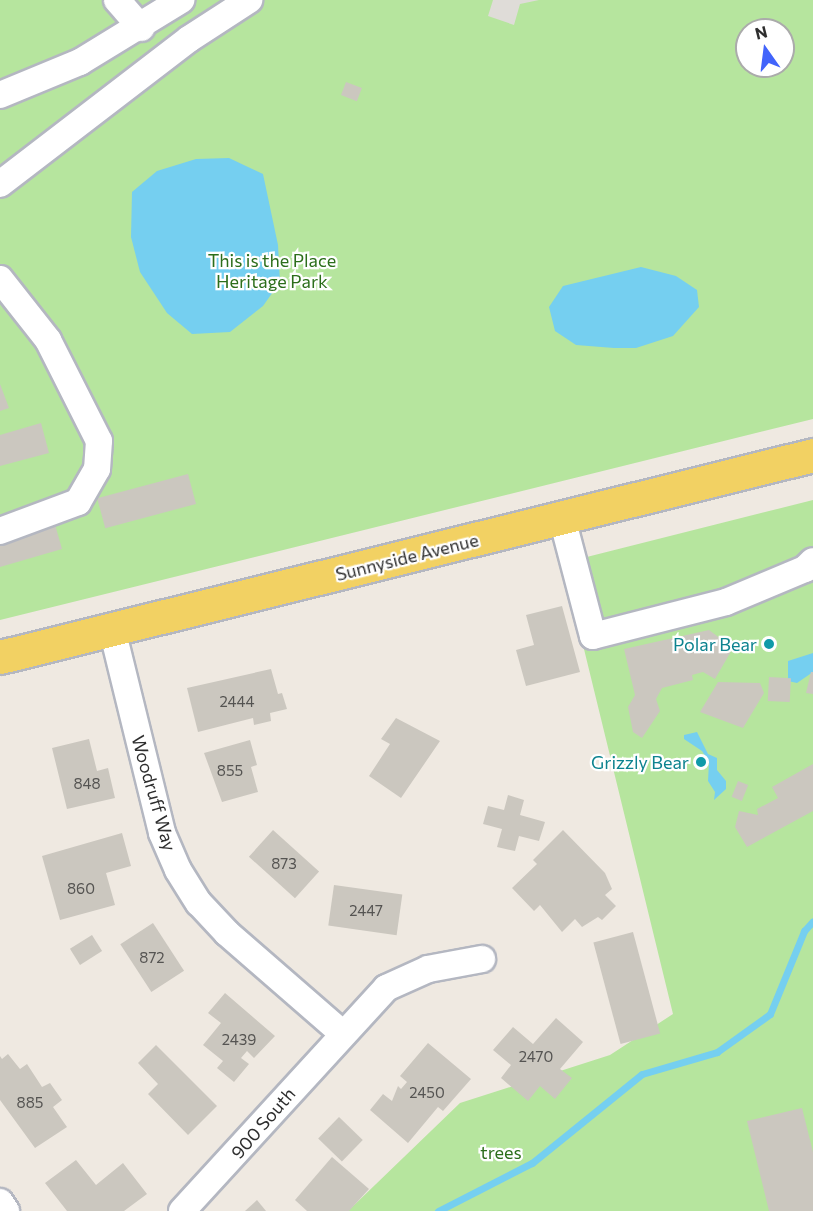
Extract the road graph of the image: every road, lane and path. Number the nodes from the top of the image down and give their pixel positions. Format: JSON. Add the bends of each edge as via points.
{"nodes":[{"id":1,"x":117,"y":0,"type":"edge"},
{"id":2,"x":182,"y":0,"type":"edge"},
{"id":3,"x":249,"y":0,"type":"edge"},
{"id":4,"x":141,"y":28,"type":"junction"},
{"id":5,"x":0,"y":95,"type":"edge"},
{"id":6,"x":1,"y":181,"type":"edge"},
{"id":7,"x":0,"y":279,"type":"edge"},
{"id":8,"x":813,"y":455,"type":"edge"},
{"id":9,"x":562,"y":518,"type":"junction"},
{"id":10,"x":0,"y":531,"type":"edge"},
{"id":11,"x":813,"y":561,"type":"edge"},
{"id":12,"x":112,"y":629,"type":"junction"},
{"id":13,"x":0,"y":657,"type":"edge"},
{"id":14,"x":482,"y":959,"type":"dead end"},
{"id":15,"x":342,"y":1033,"type":"junction"},
{"id":16,"x":0,"y":1202,"type":"edge"},
{"id":17,"x":6,"y":1211,"type":"edge"},
{"id":18,"x":182,"y":1211,"type":"edge"}],
"edges":[{"from":1,"to":4,"type":"street"},
{"from":2,"to":4,"type":"street"},
{"from":3,"to":6,"type":"street","via":[[189,39]]},
{"from":4,"to":5,"type":"street","via":[[80,62]]},
{"from":7,"to":10,"type":"street","via":[[48,340],[99,441],[97,469],[78,502]]},
{"from":8,"to":9,"type":"main road","name":"Sunnyside Avenue"},
{"from":9,"to":11,"type":"street","via":[[593,636],[726,602],[806,569]]},
{"from":9,"to":12,"type":"main road","name":"Sunnyside Avenue"},
{"from":12,"to":13,"type":"main road","name":"Sunnyside Avenue"},
{"from":12,"to":15,"type":"street","name":"Woodruff Way","via":[[162,833],[178,870],[199,903],[227,933]]},
{"from":14,"to":15,"type":"street","name":"900 South","via":[[405,976],[386,988]]},
{"from":15,"to":18,"type":"street","name":"900 South"},
{"from":16,"to":17,"type":"street"}]}
